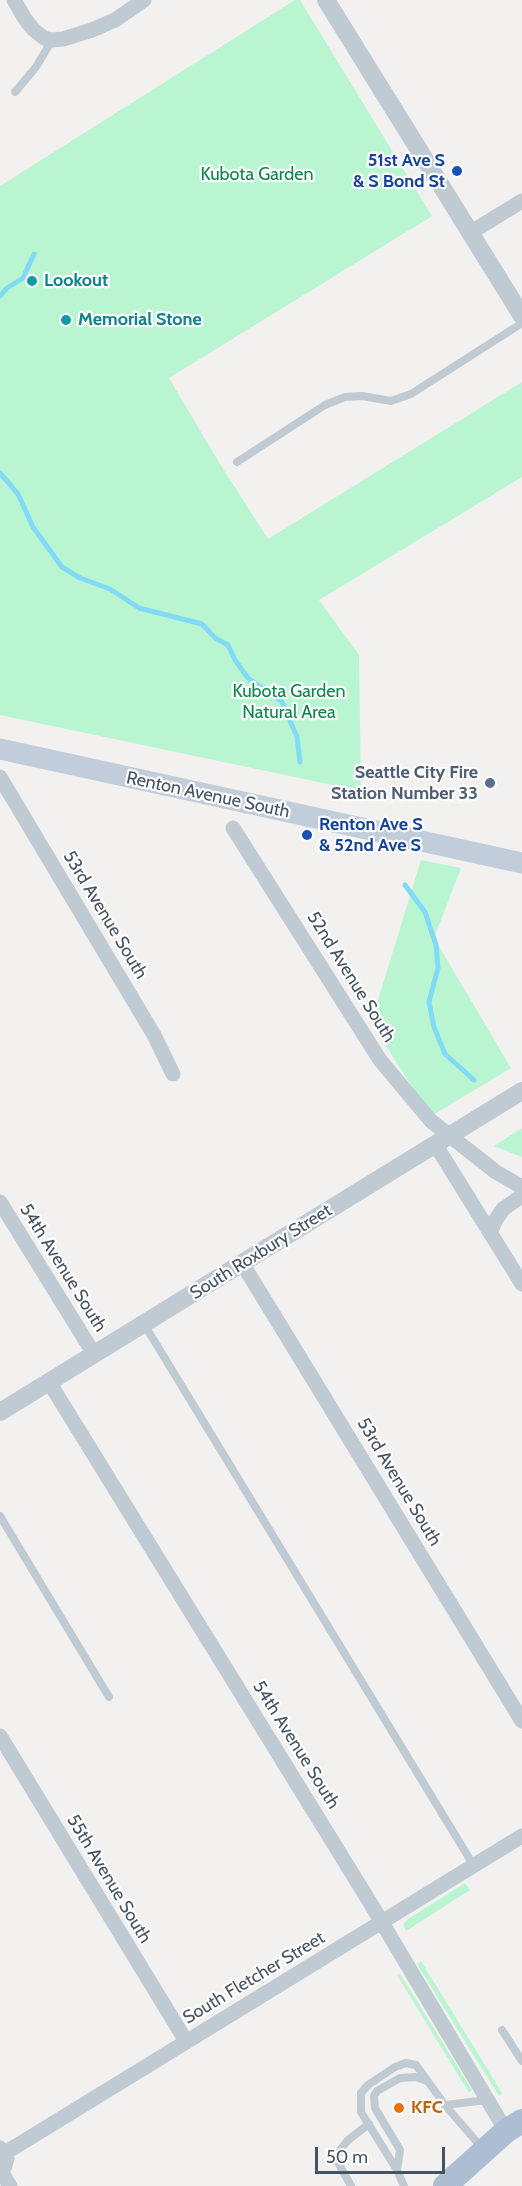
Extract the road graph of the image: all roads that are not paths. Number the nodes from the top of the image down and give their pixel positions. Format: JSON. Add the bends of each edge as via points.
{"nodes":[{"id":1,"x":14,"y":0,"type":"edge"},
{"id":2,"x":144,"y":0,"type":"edge"},
{"id":3,"x":326,"y":0,"type":"edge"},
{"id":4,"x":51,"y":40,"type":"junction"},
{"id":5,"x":15,"y":92,"type":"dead end"},
{"id":6,"x":522,"y":201,"type":"edge"},
{"id":7,"x":470,"y":233,"type":"junction"},
{"id":8,"x":522,"y":316,"type":"edge"},
{"id":9,"x":522,"y":323,"type":"edge"},
{"id":10,"x":237,"y":462,"type":"dead end"},
{"id":11,"x":0,"y":749,"type":"edge"},
{"id":12,"x":0,"y":777,"type":"edge"},
{"id":13,"x":233,"y":828,"type":"dead end"},
{"id":14,"x":522,"y":863,"type":"edge"},
{"id":15,"x":173,"y":1074,"type":"dead end"},
{"id":16,"x":522,"y":1091,"type":"edge"},
{"id":17,"x":442,"y":1140,"type":"junction"},
{"id":18,"x":522,"y":1186,"type":"edge"},
{"id":19,"x":522,"y":1196,"type":"edge"},
{"id":20,"x":0,"y":1202,"type":"edge"},
{"id":21,"x":490,"y":1233,"type":"junction"},
{"id":22,"x":242,"y":1263,"type":"junction"},
{"id":23,"x":522,"y":1284,"type":"edge"},
{"id":24,"x":144,"y":1323,"type":"junction"},
{"id":25,"x":94,"y":1354,"type":"junction"},
{"id":26,"x":49,"y":1382,"type":"junction"},
{"id":27,"x":0,"y":1412,"type":"edge"},
{"id":28,"x":0,"y":1516,"type":"edge"},
{"id":29,"x":110,"y":1697,"type":"dead end"},
{"id":30,"x":522,"y":1721,"type":"edge"},
{"id":31,"x":0,"y":1736,"type":"edge"},
{"id":32,"x":522,"y":1836,"type":"edge"},
{"id":33,"x":474,"y":1866,"type":"junction"},
{"id":34,"x":382,"y":1923,"type":"junction"},
{"id":35,"x":502,"y":2030,"type":"dead end"},
{"id":36,"x":186,"y":2041,"type":"junction"},
{"id":37,"x":522,"y":2061,"type":"edge"},
{"id":38,"x":428,"y":2082,"type":"junction"},
{"id":39,"x":487,"y":2100,"type":"junction"},
{"id":40,"x":445,"y":2105,"type":"junction"},
{"id":41,"x":369,"y":2124,"type":"junction"},
{"id":42,"x":514,"y":2126,"type":"edge"},
{"id":43,"x":3,"y":2151,"type":"edge"},
{"id":44,"x":485,"y":2151,"type":"junction"},
{"id":45,"x":397,"y":2170,"type":"junction"},
{"id":46,"x":0,"y":2171,"type":"edge"},
{"id":47,"x":452,"y":2183,"type":"edge"},
{"id":48,"x":10,"y":2186,"type":"edge"},
{"id":49,"x":351,"y":2186,"type":"edge"},
{"id":50,"x":404,"y":2186,"type":"edge"}],
"edges":[{"from":1,"to":4,"type":"street","via":[[34,30]]},
{"from":2,"to":4,"type":"street","via":[[92,30]]},
{"from":3,"to":7,"type":"street"},
{"from":4,"to":5,"type":"lane","via":[[36,67]]},
{"from":6,"to":7,"type":"street"},
{"from":7,"to":8,"type":"street"},
{"from":9,"to":10,"type":"lane","via":[[411,394],[391,401],[345,397],[325,405]]},
{"from":11,"to":14,"type":"main road","name":"Renton Avenue South"},
{"from":12,"to":15,"type":"street","name":"53rd Avenue South","via":[[154,1035]]},
{"from":13,"to":17,"type":"street","name":"52nd Avenue South","via":[[380,1060]]},
{"from":16,"to":17,"type":"street","name":"South Roxbury Street"},
{"from":17,"to":18,"type":"street"},
{"from":17,"to":21,"type":"street","name":"52nd Avenue South"},
{"from":17,"to":22,"type":"street","name":"South Roxbury Street"},
{"from":19,"to":21,"type":"street","via":[[503,1209]]},
{"from":20,"to":25,"type":"street","name":"54th Avenue South"},
{"from":21,"to":23,"type":"street","name":"52nd Avenue South"},
{"from":22,"to":24,"type":"street","name":"South Roxbury Street"},
{"from":22,"to":30,"type":"street","name":"53rd Avenue South"},
{"from":24,"to":25,"type":"street","name":"South Roxbury Street"},
{"from":24,"to":33,"type":"lane"},
{"from":25,"to":26,"type":"street","name":"South Roxbury Street"},
{"from":26,"to":27,"type":"street","name":"South Roxbury Street"},
{"from":26,"to":34,"type":"street","name":"54th Avenue South"},
{"from":28,"to":29,"type":"lane"},
{"from":31,"to":36,"type":"street","name":"55th Avenue South"},
{"from":32,"to":33,"type":"street","name":"South Fletcher Street"},
{"from":33,"to":34,"type":"street","name":"South Fletcher Street"},
{"from":34,"to":36,"type":"street","name":"South Fletcher Street"},
{"from":34,"to":39,"type":"street","name":"54th Avenue South"},
{"from":35,"to":37,"type":"lane"},
{"from":36,"to":43,"type":"street","name":"South Fletcher Street"},
{"from":38,"to":40,"type":"lane"},
{"from":38,"to":41,"type":"lane","via":[[416,2066],[406,2063],[368,2085],[361,2093],[361,2112]]},
{"from":38,"to":45,"type":"lane","via":[[416,2077],[400,2078],[374,2096],[375,2108],[400,2150]]},
{"from":39,"to":40,"type":"lane"},
{"from":39,"to":42,"type":"street","name":"54th Avenue South"},
{"from":40,"to":44,"type":"lane"},
{"from":41,"to":45,"type":"lane"},
{"from":41,"to":49,"type":"lane","via":[[348,2140],[335,2157]]},
{"from":42,"to":44,"type":"main road"},
{"from":43,"to":46,"type":"street","via":[[7,2162]]},
{"from":44,"to":47,"type":"main road"},
{"from":45,"to":50,"type":"lane"},
{"from":46,"to":48,"type":"street"}]}
